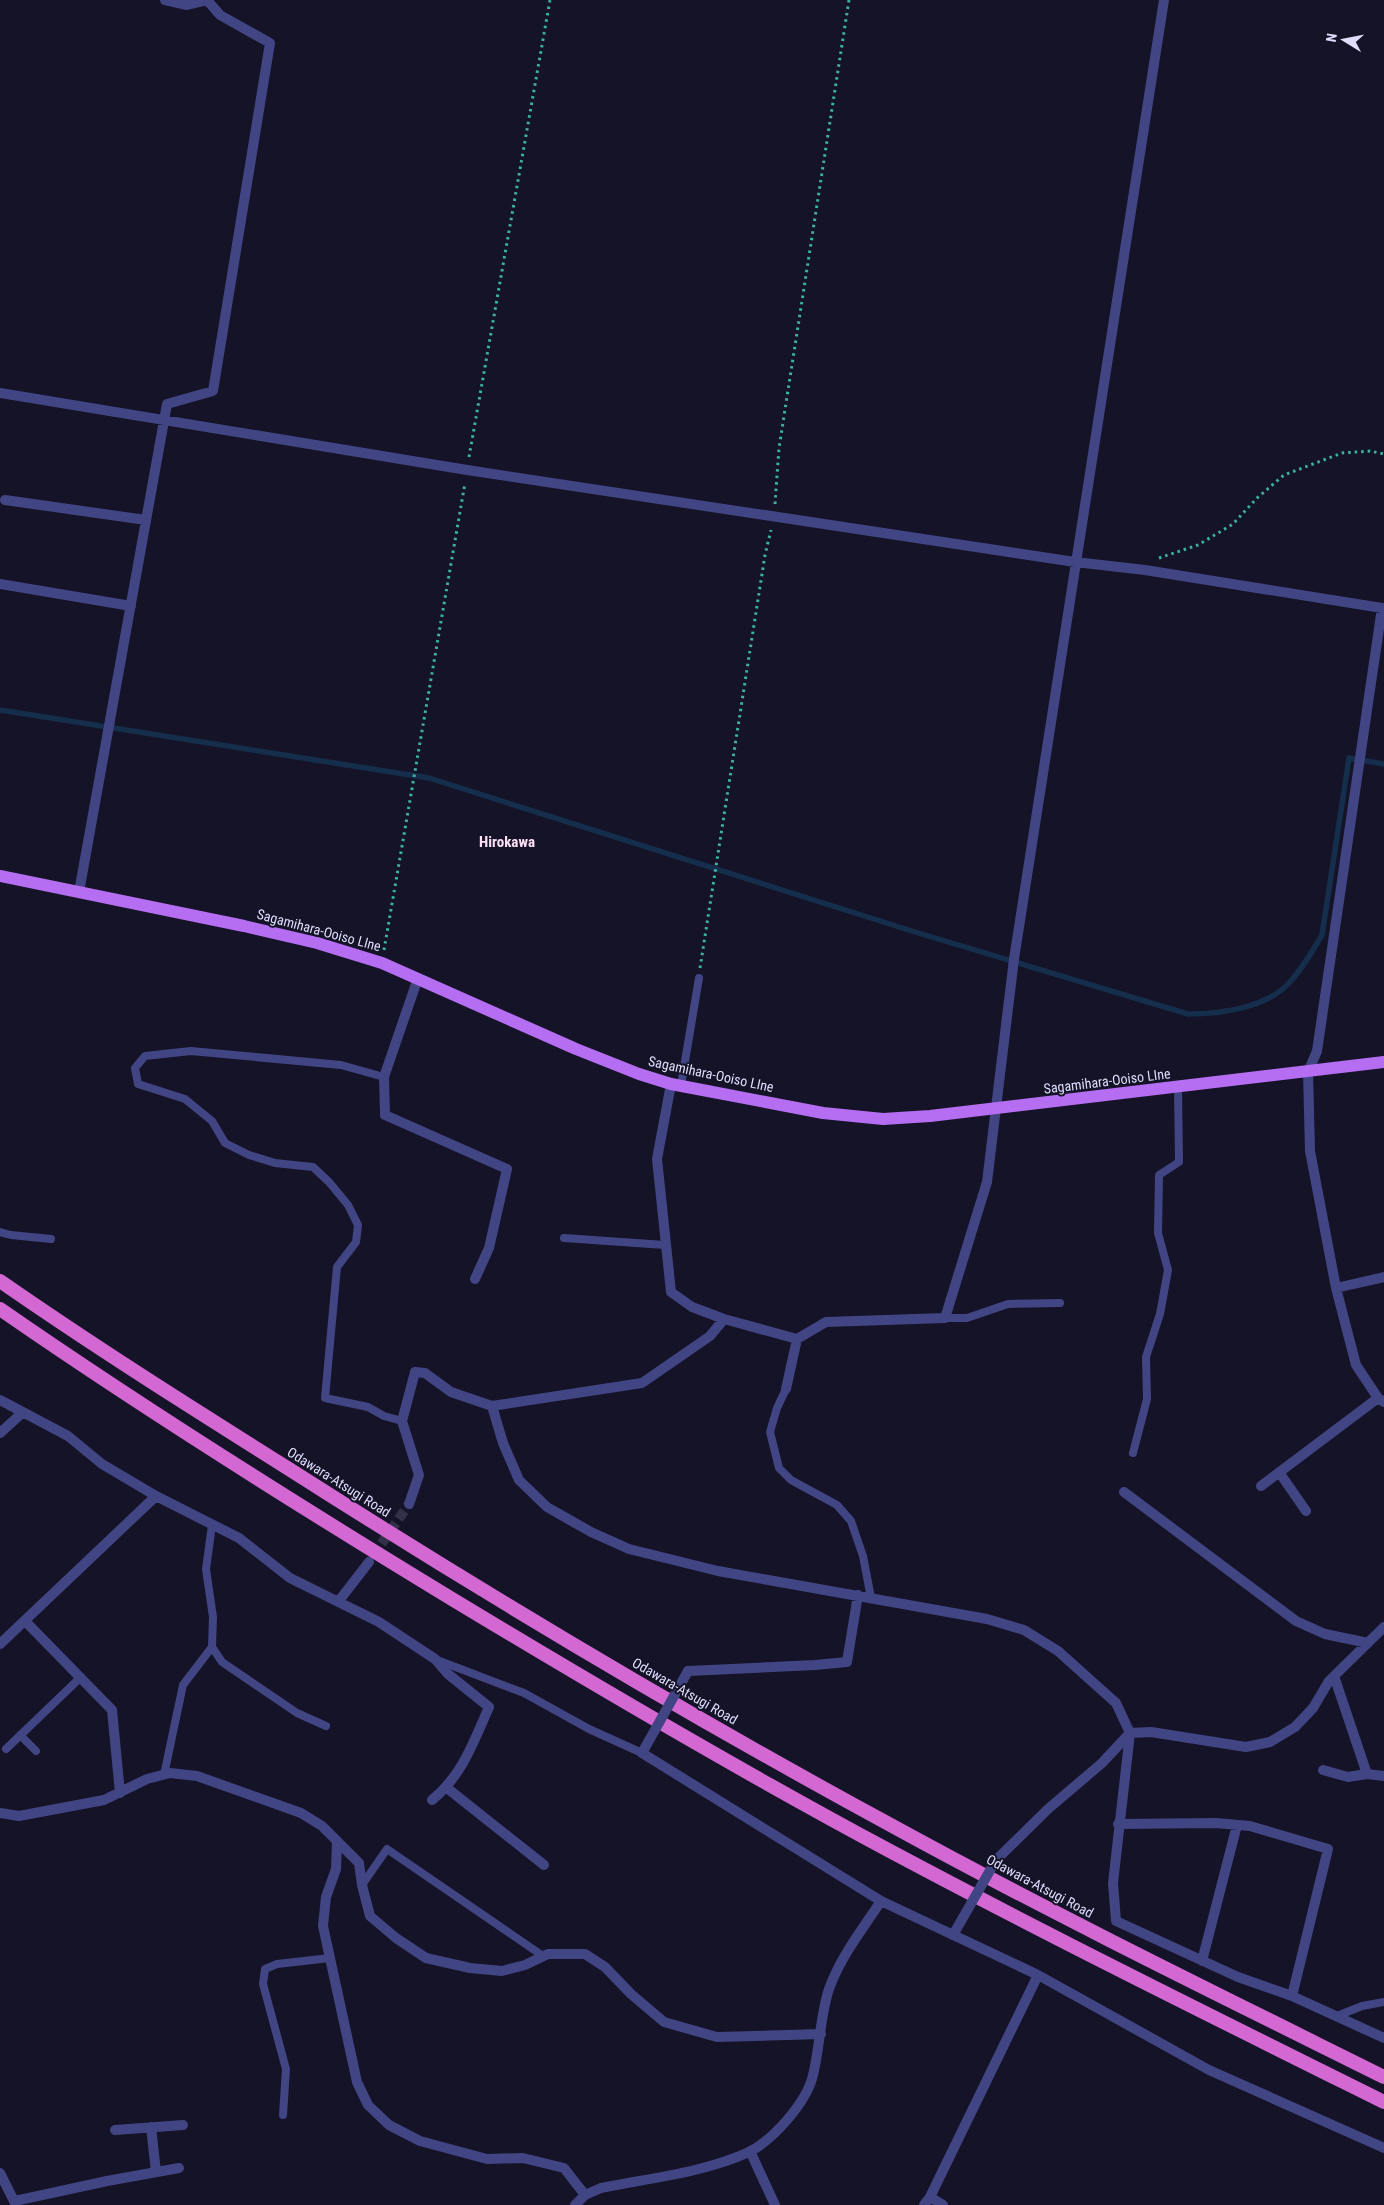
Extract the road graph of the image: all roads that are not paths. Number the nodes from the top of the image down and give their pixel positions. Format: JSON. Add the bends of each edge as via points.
{"nodes":[{"id":1,"x":165,"y":0,"type":"edge"},
{"id":2,"x":207,"y":0,"type":"edge"},
{"id":3,"x":1164,"y":0,"type":"edge"},
{"id":4,"x":0,"y":392,"type":"edge"},
{"id":5,"x":164,"y":419,"type":"junction"},
{"id":6,"x":5,"y":500,"type":"dead end"},
{"id":7,"x":146,"y":520,"type":"junction"},
{"id":8,"x":1075,"y":562,"type":"junction"},
{"id":9,"x":0,"y":584,"type":"edge"},
{"id":10,"x":131,"y":606,"type":"junction"},
{"id":11,"x":0,"y":876,"type":"edge"},
{"id":12,"x":79,"y":892,"type":"junction"},
{"id":13,"x":418,"y":978,"type":"junction"},
{"id":14,"x":699,"y":978,"type":"road end"},
{"id":15,"x":1384,"y":1062,"type":"edge"},
{"id":16,"x":1308,"y":1072,"type":"junction"},
{"id":17,"x":384,"y":1077,"type":"junction"},
{"id":18,"x":676,"y":1085,"type":"junction"},
{"id":19,"x":1178,"y":1088,"type":"junction"},
{"id":20,"x":995,"y":1109,"type":"junction"},
{"id":21,"x":0,"y":1232,"type":"edge"},
{"id":22,"x":564,"y":1238,"type":"dead end"},
{"id":23,"x":51,"y":1239,"type":"dead end"},
{"id":24,"x":665,"y":1245,"type":"junction"},
{"id":25,"x":475,"y":1278,"type":"dead end"},
{"id":26,"x":1384,"y":1278,"type":"edge"},
{"id":27,"x":0,"y":1281,"type":"edge"},
{"id":28,"x":1336,"y":1288,"type":"junction"},
{"id":29,"x":1060,"y":1304,"type":"dead end"},
{"id":30,"x":0,"y":1309,"type":"edge"},
{"id":31,"x":945,"y":1318,"type":"junction"},
{"id":32,"x":724,"y":1319,"type":"junction"},
{"id":33,"x":797,"y":1339,"type":"junction"},
{"id":34,"x":786,"y":1389,"type":"joint"},
{"id":35,"x":0,"y":1400,"type":"edge"},
{"id":36,"x":1381,"y":1400,"type":"edge"},
{"id":37,"x":492,"y":1406,"type":"junction"},
{"id":38,"x":22,"y":1413,"type":"junction"},
{"id":39,"x":402,"y":1421,"type":"junction"},
{"id":40,"x":0,"y":1433,"type":"edge"},
{"id":41,"x":1133,"y":1453,"type":"dead end"},
{"id":42,"x":1280,"y":1472,"type":"junction"},
{"id":43,"x":1261,"y":1486,"type":"dead end"},
{"id":44,"x":1124,"y":1492,"type":"dead end"},
{"id":45,"x":156,"y":1496,"type":"junction"},
{"id":46,"x":409,"y":1504,"type":"tunnel mouth"},
{"id":47,"x":1306,"y":1511,"type":"dead end"},
{"id":48,"x":212,"y":1525,"type":"junction"},
{"id":49,"x":369,"y":1562,"type":"tunnel mouth"},
{"id":50,"x":858,"y":1595,"type":"junction"},
{"id":51,"x":871,"y":1598,"type":"junction"},
{"id":52,"x":338,"y":1602,"type":"junction"},
{"id":53,"x":25,"y":1620,"type":"junction"},
{"id":54,"x":1384,"y":1627,"type":"edge"},
{"id":55,"x":1368,"y":1643,"type":"junction"},
{"id":56,"x":0,"y":1644,"type":"edge"},
{"id":57,"x":212,"y":1647,"type":"junction"},
{"id":58,"x":435,"y":1659,"type":"junction"},
{"id":59,"x":1334,"y":1676,"type":"junction"},
{"id":60,"x":81,"y":1677,"type":"junction"},
{"id":61,"x":326,"y":1726,"type":"dead end"},
{"id":62,"x":1130,"y":1733,"type":"junction"},
{"id":63,"x":20,"y":1735,"type":"junction"},
{"id":64,"x":6,"y":1749,"type":"dead end"},
{"id":65,"x":36,"y":1751,"type":"dead end"},
{"id":66,"x":642,"y":1753,"type":"junction"},
{"id":67,"x":1323,"y":1770,"type":"dead end"},
{"id":68,"x":1367,"y":1774,"type":"junction"},
{"id":69,"x":164,"y":1775,"type":"junction"},
{"id":70,"x":1384,"y":1776,"type":"edge"},
{"id":71,"x":447,"y":1788,"type":"junction"},
{"id":72,"x":120,"y":1793,"type":"junction"},
{"id":73,"x":432,"y":1800,"type":"dead end"},
{"id":74,"x":0,"y":1813,"type":"edge"},
{"id":75,"x":1118,"y":1824,"type":"junction"},
{"id":76,"x":1237,"y":1824,"type":"junction"},
{"id":77,"x":337,"y":1841,"type":"junction"},
{"id":78,"x":544,"y":1866,"type":"dead end"},
{"id":79,"x":362,"y":1885,"type":"junction"},
{"id":80,"x":881,"y":1901,"type":"junction"},
{"id":81,"x":953,"y":1934,"type":"junction"},
{"id":82,"x":543,"y":1956,"type":"junction"},
{"id":83,"x":330,"y":1958,"type":"junction"},
{"id":84,"x":1202,"y":1961,"type":"junction"},
{"id":85,"x":1038,"y":1975,"type":"junction"},
{"id":86,"x":1292,"y":1996,"type":"junction"},
{"id":87,"x":1384,"y":2002,"type":"edge"},
{"id":88,"x":1337,"y":2016,"type":"junction"},
{"id":89,"x":821,"y":2034,"type":"junction"},
{"id":90,"x":1384,"y":2038,"type":"edge"},
{"id":91,"x":1384,"y":2077,"type":"edge"},
{"id":92,"x":1384,"y":2102,"type":"edge"},
{"id":93,"x":283,"y":2115,"type":"dead end"},
{"id":94,"x":183,"y":2125,"type":"dead end"},
{"id":95,"x":151,"y":2127,"type":"junction"},
{"id":96,"x":116,"y":2130,"type":"dead end"},
{"id":97,"x":1384,"y":2148,"type":"edge"},
{"id":98,"x":750,"y":2151,"type":"junction"},
{"id":99,"x":179,"y":2168,"type":"dead end"},
{"id":100,"x":156,"y":2172,"type":"junction"},
{"id":101,"x":0,"y":2173,"type":"edge"},
{"id":102,"x":585,"y":2196,"type":"junction"},
{"id":103,"x":927,"y":2201,"type":"edge"},
{"id":104,"x":16,"y":2203,"type":"edge"},
{"id":105,"x":575,"y":2205,"type":"edge"},
{"id":106,"x":775,"y":2205,"type":"edge"},
{"id":107,"x":943,"y":2205,"type":"edge"}],
"edges":[{"from":1,"to":2,"type":"street","via":[[188,6]]},
{"from":2,"to":5,"type":"street","via":[[220,15],[270,44],[212,391],[167,404]]},
{"from":3,"to":8,"type":"street"},
{"from":4,"to":5,"type":"street"},
{"from":5,"to":7,"type":"street"},
{"from":5,"to":8,"type":"street","via":[[467,470]]},
{"from":6,"to":7,"type":"street"},
{"from":7,"to":10,"type":"street"},
{"from":8,"to":16,"type":"street","via":[[1382,608],[1317,1051]]},
{"from":8,"to":20,"type":"street","via":[[1014,959]]},
{"from":9,"to":10,"type":"street"},
{"from":10,"to":12,"type":"street"},
{"from":11,"to":12,"type":"main road","name":"Sagamihara-Ooiso LIne"},
{"from":12,"to":13,"type":"main road","name":"Sagamihara-Ooiso LIne","via":[[317,943]]},
{"from":13,"to":17,"type":"street"},
{"from":13,"to":18,"type":"main road","name":"Sagamihara-Ooiso LIne","via":[[576,1049]]},
{"from":14,"to":18,"type":"lane"},
{"from":15,"to":16,"type":"main road","name":"Sagamihara-Ooiso LIne"},
{"from":16,"to":19,"type":"main road","name":"Sagamihara-Ooiso LIne"},
{"from":16,"to":28,"type":"street","via":[[1310,1151]]},
{"from":17,"to":25,"type":"street","via":[[385,1115],[507,1169],[489,1248]]},
{"from":17,"to":39,"type":"lane","via":[[341,1066],[191,1051],[145,1056],[135,1068],[138,1084],[185,1099],[212,1121],[226,1143],[275,1163],[313,1167],[348,1205],[358,1225],[356,1242],[337,1268],[325,1398],[368,1407]]},
{"from":18,"to":20,"type":"main road","name":"Sagamihara-Ooiso LIne","via":[[824,1114],[884,1119]]},
{"from":18,"to":24,"type":"street","via":[[657,1159]]},
{"from":19,"to":20,"type":"main road","name":"Sagamihara-Ooiso LIne"},
{"from":19,"to":41,"type":"lane","via":[[1180,1162],[1159,1175],[1158,1233],[1168,1270],[1160,1314],[1146,1357],[1147,1399]]},
{"from":20,"to":31,"type":"street","via":[[987,1182]]},
{"from":21,"to":23,"type":"lane"},
{"from":22,"to":24,"type":"lane"},
{"from":24,"to":32,"type":"street","via":[[671,1292],[692,1308]]},
{"from":26,"to":28,"type":"street"},
{"from":27,"to":91,"type":"highway","name":"Odawara-Atsugi Road","via":[[84,1340],[360,1514],[649,1689],[898,1829],[1115,1943]]},
{"from":28,"to":36,"type":"street","via":[[1356,1365]]},
{"from":29,"to":31,"type":"lane","via":[[1008,1304],[967,1318]]},
{"from":30,"to":92,"type":"highway","via":[[343,1533],[638,1710],[887,1850],[1106,1964]]},
{"from":31,"to":33,"type":"street","via":[[826,1322]]},
{"from":32,"to":33,"type":"street"},
{"from":32,"to":37,"type":"street","via":[[710,1336],[642,1383]]},
{"from":33,"to":34,"type":"street"},
{"from":34,"to":51,"type":"lane","via":[[770,1432],[779,1468],[791,1480],[837,1505],[851,1521],[863,1556]]},
{"from":35,"to":38,"type":"street"},
{"from":36,"to":42,"type":"street"},
{"from":37,"to":39,"type":"street","via":[[451,1392],[425,1374],[415,1372]]},
{"from":37,"to":50,"type":"street","via":[[503,1443],[520,1480],[547,1506],[591,1532],[629,1550],[718,1571]]},
{"from":38,"to":40,"type":"street"},
{"from":38,"to":45,"type":"street","via":[[68,1436],[102,1464]]},
{"from":39,"to":46,"type":"street","via":[[419,1474]]},
{"from":42,"to":43,"type":"street"},
{"from":42,"to":47,"type":"street"},
{"from":44,"to":55,"type":"street","via":[[1296,1621],[1325,1634]]},
{"from":45,"to":48,"type":"street"},
{"from":45,"to":53,"type":"street"},
{"from":48,"to":52,"type":"street","via":[[239,1538],[290,1578]]},
{"from":48,"to":57,"type":"lane","via":[[206,1569],[213,1617]]},
{"from":49,"to":52,"type":"street"},
{"from":50,"to":51,"type":"street"},
{"from":50,"to":66,"type":"street","bridge":true,"via":[[847,1662],[688,1671]]},
{"from":51,"to":62,"type":"street","via":[[987,1619],[1024,1630],[1058,1651],[1116,1703]]},
{"from":52,"to":58,"type":"street","via":[[379,1622]]},
{"from":53,"to":56,"type":"street"},
{"from":53,"to":60,"type":"street"},
{"from":54,"to":55,"type":"street"},
{"from":55,"to":59,"type":"street"},
{"from":57,"to":61,"type":"lane","via":[[222,1662],[297,1713]]},
{"from":57,"to":69,"type":"lane","via":[[184,1685]]},
{"from":58,"to":66,"type":"lane","via":[[524,1693]]},
{"from":58,"to":71,"type":"street","via":[[448,1674],[489,1706],[469,1753]]},
{"from":59,"to":62,"type":"street","via":[[1313,1708],[1295,1727],[1270,1742],[1246,1747],[1151,1732]]},
{"from":59,"to":68,"type":"street"},
{"from":60,"to":63,"type":"lane"},
{"from":60,"to":72,"type":"street","via":[[112,1710]]},
{"from":62,"to":75,"type":"street"},
{"from":62,"to":81,"type":"street","bridge":true,"via":[[1102,1763],[1048,1809],[996,1860]]},
{"from":63,"to":64,"type":"lane"},
{"from":63,"to":65,"type":"lane"},
{"from":66,"to":80,"type":"street"},
{"from":67,"to":68,"type":"street","via":[[1348,1777]]},
{"from":68,"to":70,"type":"street"},
{"from":69,"to":72,"type":"street"},
{"from":69,"to":77,"type":"street","via":[[197,1776],[302,1813]]},
{"from":71,"to":73,"type":"street"},
{"from":71,"to":78,"type":"street"},
{"from":72,"to":74,"type":"street","via":[[104,1800],[19,1816]]},
{"from":75,"to":76,"type":"street"},
{"from":75,"to":84,"type":"street","via":[[1113,1883],[1116,1921]]},
{"from":76,"to":84,"type":"street"},
{"from":76,"to":86,"type":"street","via":[[1328,1849]]},
{"from":77,"to":79,"type":"street","via":[[359,1863]]},
{"from":77,"to":83,"type":"street","via":[[336,1869],[326,1897],[323,1926]]},
{"from":79,"to":82,"type":"street","via":[[370,1916],[426,1958],[502,1971]]},
{"from":79,"to":82,"type":"lane","via":[[387,1849]]},
{"from":80,"to":81,"type":"street"},
{"from":80,"to":89,"type":"street","via":[[842,1959],[829,1991]]},
{"from":81,"to":85,"type":"street"},
{"from":82,"to":89,"type":"street","via":[[585,1954],[605,1967],[664,2022],[694,2031],[717,2037]]},
{"from":83,"to":93,"type":"lane","via":[[277,1964],[265,1969],[263,1984],[286,2069]]},
{"from":83,"to":102,"type":"street","via":[[356,2082],[368,2104],[388,2124],[420,2140],[487,2159],[523,2158],[564,2168]]},
{"from":84,"to":86,"type":"street"},
{"from":85,"to":97,"type":"street","via":[[1209,2070]]},
{"from":85,"to":103,"type":"street"},
{"from":86,"to":88,"type":"street"},
{"from":87,"to":88,"type":"lane"},
{"from":88,"to":90,"type":"street"},
{"from":89,"to":98,"type":"street","via":[[813,2078],[794,2112],[768,2140]]},
{"from":94,"to":95,"type":"street"},
{"from":95,"to":96,"type":"street"},
{"from":95,"to":100,"type":"street"},
{"from":98,"to":102,"type":"street","via":[[720,2164],[601,2188]]},
{"from":98,"to":106,"type":"street"},
{"from":99,"to":100,"type":"street"},
{"from":100,"to":104,"type":"street"},
{"from":101,"to":104,"type":"street"},
{"from":102,"to":105,"type":"street"},
{"from":103,"to":107,"type":"street"}]}
